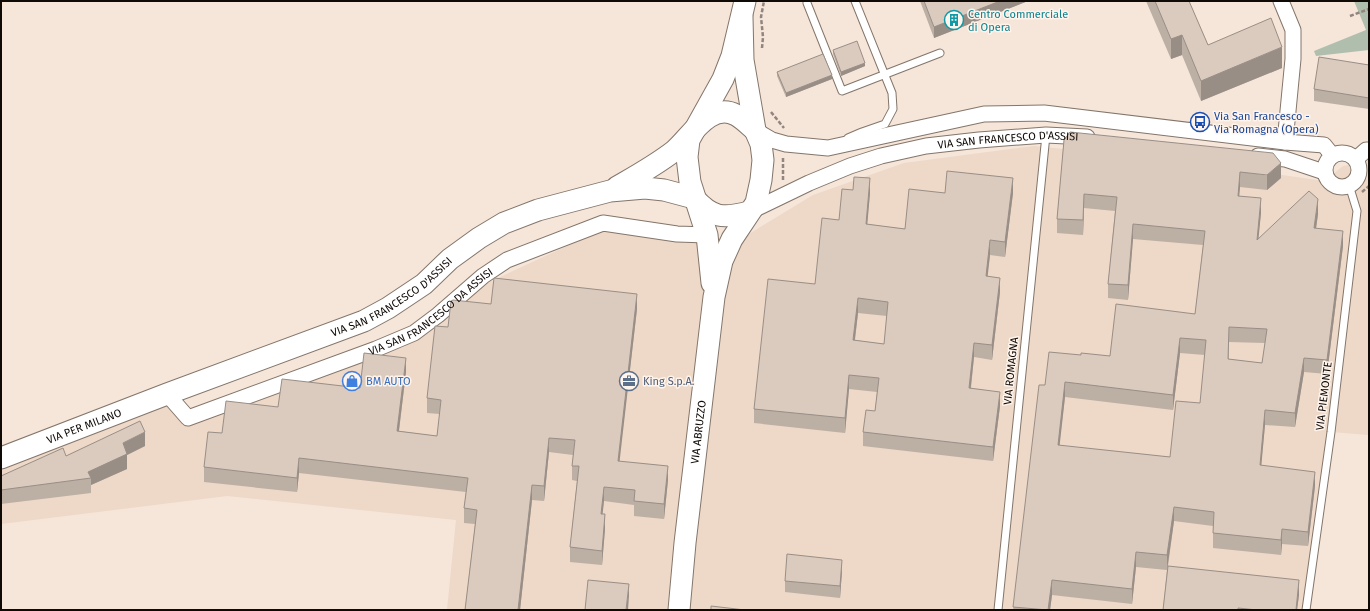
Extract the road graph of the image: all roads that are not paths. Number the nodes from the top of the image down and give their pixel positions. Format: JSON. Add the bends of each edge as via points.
{"nodes":[{"id":1,"x":807,"y":1,"type":"edge"},
{"id":2,"x":855,"y":1,"type":"edge"},
{"id":3,"x":1281,"y":1,"type":"edge"},
{"id":4,"x":744,"y":9,"type":"edge"},
{"id":5,"x":940,"y":53,"type":"dead end"},
{"id":6,"x":884,"y":74,"type":"junction"},
{"id":7,"x":696,"y":128,"type":"junction"},
{"id":8,"x":755,"y":130,"type":"junction"},
{"id":9,"x":1046,"y":135,"type":"junction"},
{"id":10,"x":1100,"y":137,"type":"edge"},
{"id":11,"x":1285,"y":142,"type":"junction"},
{"id":12,"x":828,"y":148,"type":"junction"},
{"id":13,"x":1369,"y":150,"type":"edge"},
{"id":14,"x":1247,"y":155,"type":"edge"},
{"id":15,"x":1332,"y":155,"type":"junction"},
{"id":16,"x":1356,"y":159,"type":"junction"},
{"id":17,"x":1324,"y":172,"type":"junction"},
{"id":18,"x":1349,"y":185,"type":"junction"},
{"id":19,"x":610,"y":191,"type":"junction"},
{"id":20,"x":694,"y":198,"type":"junction"},
{"id":21,"x":749,"y":212,"type":"junction"},
{"id":22,"x":707,"y":235,"type":"junction"},
{"id":23,"x":714,"y":297,"type":"junction"},
{"id":24,"x":167,"y":394,"type":"junction"},
{"id":25,"x":1,"y":458,"type":"edge"},
{"id":26,"x":679,"y":610,"type":"edge"},
{"id":27,"x":998,"y":610,"type":"edge"},
{"id":28,"x":1306,"y":610,"type":"edge"}],
"edges":[{"from":1,"to":6,"type":"lane","via":[[842,91]]},
{"from":2,"to":6,"type":"lane"},
{"from":3,"to":11,"type":"street","via":[[1292,30],[1293,59]]},
{"from":4,"to":7,"type":"main road","via":[[732,56]]},
{"from":4,"to":8,"type":"main road","via":[[743,60]]},
{"from":5,"to":6,"type":"lane"},
{"from":6,"to":12,"type":"lane","via":[[892,93],[893,110],[885,124]]},
{"from":7,"to":8,"type":"main road","via":[[707,118],[722,112],[734,114]]},
{"from":7,"to":19,"type":"main road","name":"VIA SAN FRANCESCO D'ASSISI","via":[[675,150],[642,174]]},
{"from":7,"to":20,"type":"main road","via":[[689,140],[687,157]]},
{"from":8,"to":12,"type":"street","name":"VIA SAN FRANCESCO D'ASSISI","via":[[784,144]]},
{"from":8,"to":21,"type":"main road","via":[[761,144],[763,160],[756,203]]},
{"from":9,"to":10,"type":"street","name":"VIA SAN FRANCESCO D'ASSISI"},
{"from":9,"to":21,"type":"street","name":"VIA SAN FRANCESCO D'ASSISI","via":[[933,145],[881,156],[809,183]]},
{"from":9,"to":27,"type":"lane","name":"VIA ROMAGNA"},
{"from":11,"to":12,"type":"street","name":"VIA SAN FRANCESCO D'ASSISI","via":[[1044,113],[984,114]]},
{"from":11,"to":15,"type":"street","name":"VIA SAN FRANCESCO D'ASSISI","via":[[1324,145]]},
{"from":13,"to":16,"type":"street"},
{"from":14,"to":17,"type":"street","via":[[1285,159]]},
{"from":15,"to":16,"type":"street","via":[[1346,152]]},
{"from":15,"to":17,"type":"street","via":[[1326,161]]},
{"from":16,"to":18,"type":"street","via":[[1359,175]]},
{"from":17,"to":18,"type":"street","via":[[1329,182],[1334,185]]},
{"from":18,"to":28,"type":"lane","name":"VIA PIEMONTE","via":[[1357,211],[1331,432]]},
{"from":19,"to":20,"type":"main road","name":"VIA SAN FRANCESCO D'ASSISI","via":[[645,188]]},
{"from":19,"to":24,"type":"main road","name":"VIA SAN FRANCESCO D'ASSISI","via":[[538,210],[504,223],[450,259],[424,284],[364,321]]},
{"from":20,"to":21,"type":"main road","via":[[704,209],[720,216],[735,216]]},
{"from":20,"to":22,"type":"main road","name":"VIA ABRUZZO"},
{"from":21,"to":23,"type":"main road","name":"VIA ABRUZZO","via":[[722,261]]},
{"from":22,"to":23,"type":"main road","name":"VIA ABRUZZO"},
{"from":22,"to":24,"type":"street","name":"VIA SAN FRANCESCO DA ASSISI","via":[[677,234],[603,223],[508,260],[483,276],[414,333],[376,349],[188,418]]},
{"from":23,"to":26,"type":"main road","name":"VIA ABRUZZO"},
{"from":24,"to":25,"type":"main road","name":"VIA PER MILANO"}]}
